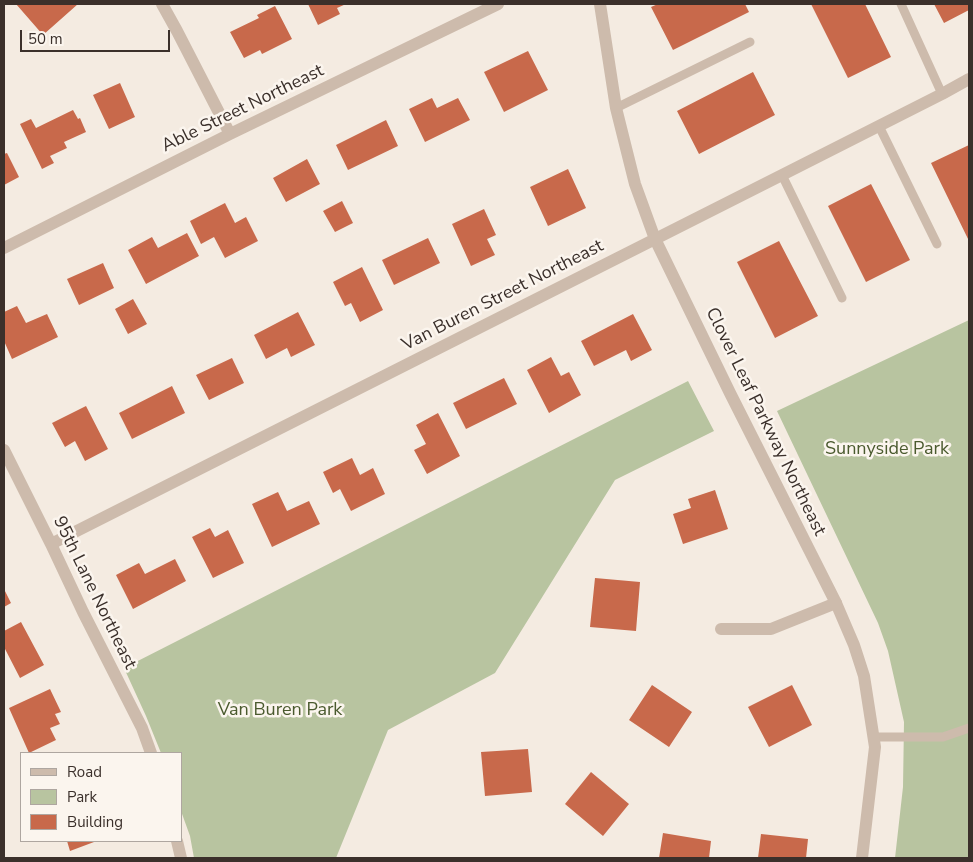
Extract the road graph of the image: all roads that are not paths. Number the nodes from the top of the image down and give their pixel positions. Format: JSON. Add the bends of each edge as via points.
{"nodes":[{"id":1,"x":162,"y":4,"type":"edge"},
{"id":2,"x":498,"y":4,"type":"edge"},
{"id":3,"x":600,"y":4,"type":"edge"},
{"id":4,"x":901,"y":4,"type":"edge"},
{"id":5,"x":750,"y":42,"type":"dead end"},
{"id":6,"x":969,"y":80,"type":"edge"},
{"id":7,"x":942,"y":94,"type":"junction"},
{"id":8,"x":616,"y":108,"type":"junction"},
{"id":9,"x":878,"y":126,"type":"junction"},
{"id":10,"x":230,"y":134,"type":"junction"},
{"id":11,"x":782,"y":175,"type":"junction"},
{"id":12,"x":655,"y":239,"type":"junction"},
{"id":13,"x":937,"y":244,"type":"dead end"},
{"id":14,"x":4,"y":248,"type":"edge"},
{"id":15,"x":842,"y":298,"type":"dead end"},
{"id":16,"x":4,"y":450,"type":"edge"},
{"id":17,"x":51,"y":544,"type":"junction"},
{"id":18,"x":836,"y":603,"type":"junction"},
{"id":19,"x":721,"y":629,"type":"dead end"},
{"id":20,"x":969,"y":728,"type":"edge"},
{"id":21,"x":874,"y":737,"type":"junction"},
{"id":22,"x":151,"y":752,"type":"edge"},
{"id":23,"x":177,"y":842,"type":"edge"},
{"id":24,"x":181,"y":858,"type":"edge"},
{"id":25,"x":862,"y":858,"type":"edge"}],
"edges":[{"from":1,"to":10,"type":"street"},
{"from":2,"to":10,"type":"street","name":"Able Street Northeast"},
{"from":3,"to":8,"type":"street","name":"Clover Leaf Parkway Northeast"},
{"from":4,"to":7,"type":"lane"},
{"from":5,"to":8,"type":"lane"},
{"from":6,"to":7,"type":"street","name":"Van Buren Street Northeast"},
{"from":7,"to":9,"type":"street","name":"Van Buren Street Northeast"},
{"from":8,"to":12,"type":"street","name":"Clover Leaf Parkway Northeast","via":[[635,184]]},
{"from":9,"to":11,"type":"street","name":"Van Buren Street Northeast"},
{"from":9,"to":13,"type":"lane"},
{"from":10,"to":14,"type":"street","name":"Able Street Northeast"},
{"from":11,"to":12,"type":"street","name":"Van Buren Street Northeast"},
{"from":11,"to":15,"type":"lane"},
{"from":12,"to":17,"type":"street","name":"Van Buren Street Northeast"},
{"from":12,"to":18,"type":"street","name":"Clover Leaf Parkway Northeast"},
{"from":16,"to":17,"type":"street","name":"95th Lane Northeast"},
{"from":17,"to":22,"type":"street","name":"95th Lane Northeast","via":[[142,728]]},
{"from":18,"to":19,"type":"street","via":[[771,629]]},
{"from":18,"to":21,"type":"street","name":"Clover Leaf Parkway Northeast","via":[[864,676]]},
{"from":20,"to":21,"type":"lane","via":[[943,737]]},
{"from":21,"to":25,"type":"street","name":"Clover Leaf Parkway Northeast"},
{"from":23,"to":24,"type":"street"}]}
